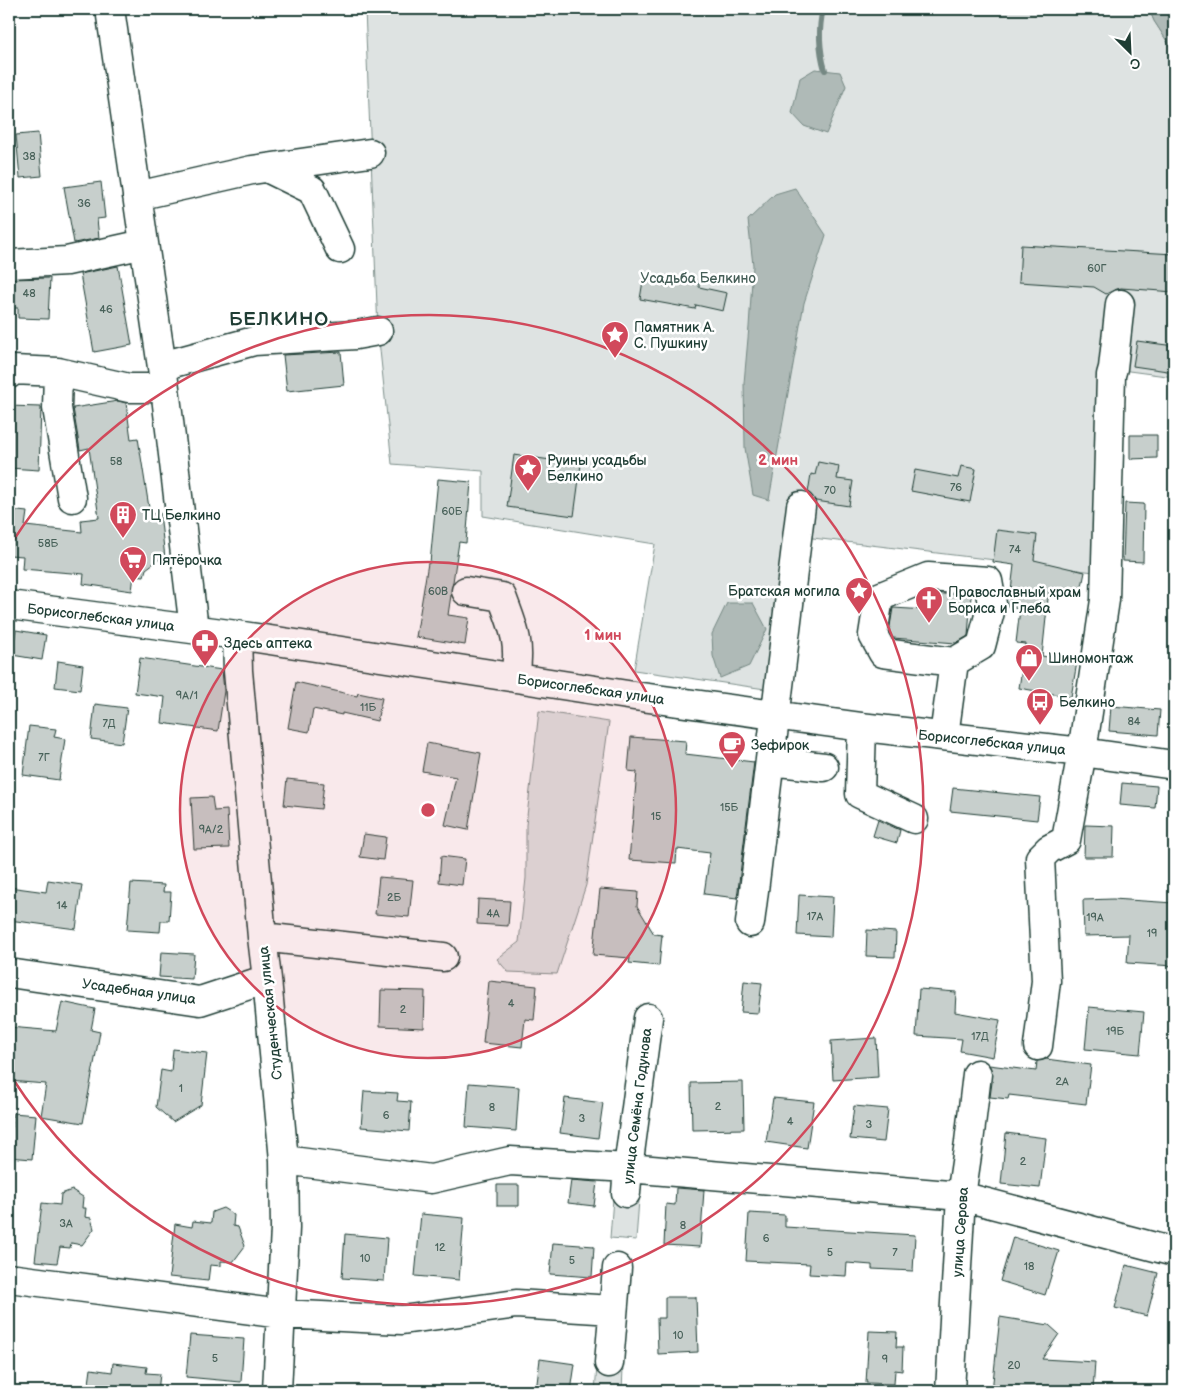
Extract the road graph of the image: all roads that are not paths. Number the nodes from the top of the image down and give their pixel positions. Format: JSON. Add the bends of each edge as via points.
{"nodes":[{"id":1,"x":110,"y":9,"type":"edge"},
{"id":2,"x":370,"y":153,"type":"dead end"},
{"id":3,"x":267,"y":168,"type":"junction"},
{"id":4,"x":137,"y":196,"type":"junction"},
{"id":5,"x":144,"y":244,"type":"junction"},
{"id":6,"x":340,"y":249,"type":"dead end"},
{"id":7,"x":9,"y":264,"type":"edge"},
{"id":8,"x":1120,"y":304,"type":"dead end"},
{"id":9,"x":378,"y":332,"type":"dead end"},
{"id":10,"x":58,"y":372,"type":"junction"},
{"id":11,"x":9,"y":374,"type":"edge"},
{"id":12,"x":163,"y":377,"type":"junction"},
{"id":13,"x":72,"y":498,"type":"dead end"},
{"id":14,"x":801,"y":506,"type":"dead end"},
{"id":15,"x":466,"y":591,"type":"dead end"},
{"id":16,"x":9,"y":605,"type":"edge"},
{"id":17,"x":194,"y":629,"type":"junction"},
{"id":18,"x":237,"y":635,"type":"junction"},
{"id":19,"x":954,"y":662,"type":"dead end"},
{"id":20,"x":514,"y":678,"type":"junction"},
{"id":21,"x":776,"y":715,"type":"junction"},
{"id":22,"x":862,"y":727,"type":"junction"},
{"id":23,"x":944,"y":736,"type":"junction"},
{"id":24,"x":1082,"y":752,"type":"junction"},
{"id":25,"x":770,"y":761,"type":"junction"},
{"id":26,"x":1174,"y":765,"type":"edge"},
{"id":27,"x":824,"y":767,"type":"dead end"},
{"id":28,"x":914,"y":819,"type":"dead end"},
{"id":29,"x":750,"y":923,"type":"dead end"},
{"id":30,"x":262,"y":937,"type":"junction"},
{"id":31,"x":443,"y":956,"type":"dead end"},
{"id":32,"x":9,"y":973,"type":"edge"},
{"id":33,"x":268,"y":979,"type":"junction"},
{"id":34,"x":648,"y":1018,"type":"dead end"},
{"id":35,"x":1038,"y":1046,"type":"dead end"},
{"id":36,"x":976,"y":1074,"type":"dead end"},
{"id":37,"x":284,"y":1160,"type":"junction"},
{"id":38,"x":627,"y":1181,"type":"junction"},
{"id":39,"x":961,"y":1196,"type":"junction"},
{"id":40,"x":1174,"y":1252,"type":"edge"},
{"id":41,"x":617,"y":1268,"type":"dead end"},
{"id":42,"x":9,"y":1278,"type":"edge"},
{"id":43,"x":613,"y":1310,"type":"junction"},
{"id":44,"x":281,"y":1314,"type":"junction"},
{"id":45,"x":609,"y":1363,"type":"dead end"},
{"id":46,"x":277,"y":1391,"type":"edge"},
{"id":47,"x":950,"y":1391,"type":"edge"}],
"edges":[{"from":1,"to":4,"type":"street"},
{"from":2,"to":3,"type":"street"},
{"from":3,"to":4,"type":"street"},
{"from":3,"to":6,"type":"street","via":[[312,190]]},
{"from":4,"to":5,"type":"street"},
{"from":5,"to":7,"type":"street","via":[[67,262]]},
{"from":5,"to":12,"type":"street"},
{"from":8,"to":24,"type":"street","via":[[1111,375],[1105,600]]},
{"from":9,"to":12,"type":"street","via":[[254,341]]},
{"from":10,"to":11,"type":"street","via":[[12,370]]},
{"from":10,"to":12,"type":"street","via":[[129,388]]},
{"from":10,"to":13,"type":"street","via":[[57,408]]},
{"from":12,"to":17,"type":"street"},
{"from":14,"to":21,"type":"street"},
{"from":15,"to":20,"type":"street","via":[[502,597],[516,634],[518,660]]},
{"from":16,"to":17,"type":"street","name":"Борисоглебская улица"},
{"from":17,"to":18,"type":"street","name":"Борисоглебская улица"},
{"from":18,"to":20,"type":"street","name":"Борисоглебская улица"},
{"from":18,"to":30,"type":"street","name":"Студенческая улица"},
{"from":19,"to":23,"type":"street"},
{"from":20,"to":21,"type":"street","name":"Борисоглебская улица"},
{"from":21,"to":22,"type":"street","name":"Борисоглебская улица"},
{"from":21,"to":25,"type":"street"},
{"from":22,"to":23,"type":"street","name":"Борисоглебская улица"},
{"from":22,"to":28,"type":"street","via":[[860,794]]},
{"from":23,"to":24,"type":"street","name":"Борисоглебская улица"},
{"from":24,"to":26,"type":"street","name":"Борисоглебская улица"},
{"from":24,"to":35,"type":"street","via":[[1066,840],[1040,858],[1046,981]]},
{"from":25,"to":27,"type":"street"},
{"from":25,"to":29,"type":"street"},
{"from":30,"to":31,"type":"street"},
{"from":30,"to":33,"type":"street","name":"Студенческая улица"},
{"from":32,"to":33,"type":"street","name":"Усадебная улица","via":[[200,1001]]},
{"from":33,"to":37,"type":"street","name":"Студенческая улица"},
{"from":34,"to":38,"type":"street","name":"улица Семёна Годунова"},
{"from":36,"to":39,"type":"street","name":"улица Серова"},
{"from":37,"to":38,"type":"street","via":[[431,1179],[510,1161]]},
{"from":37,"to":44,"type":"street","name":"Студенческая улица"},
{"from":38,"to":39,"type":"street"},
{"from":39,"to":40,"type":"street"},
{"from":39,"to":47,"type":"street","name":"улица Серова"},
{"from":41,"to":43,"type":"street"},
{"from":42,"to":44,"type":"street"},
{"from":43,"to":44,"type":"street","via":[[516,1304],[402,1320]]},
{"from":43,"to":45,"type":"street"},
{"from":44,"to":46,"type":"street","name":"Студенческая улица"}]}
